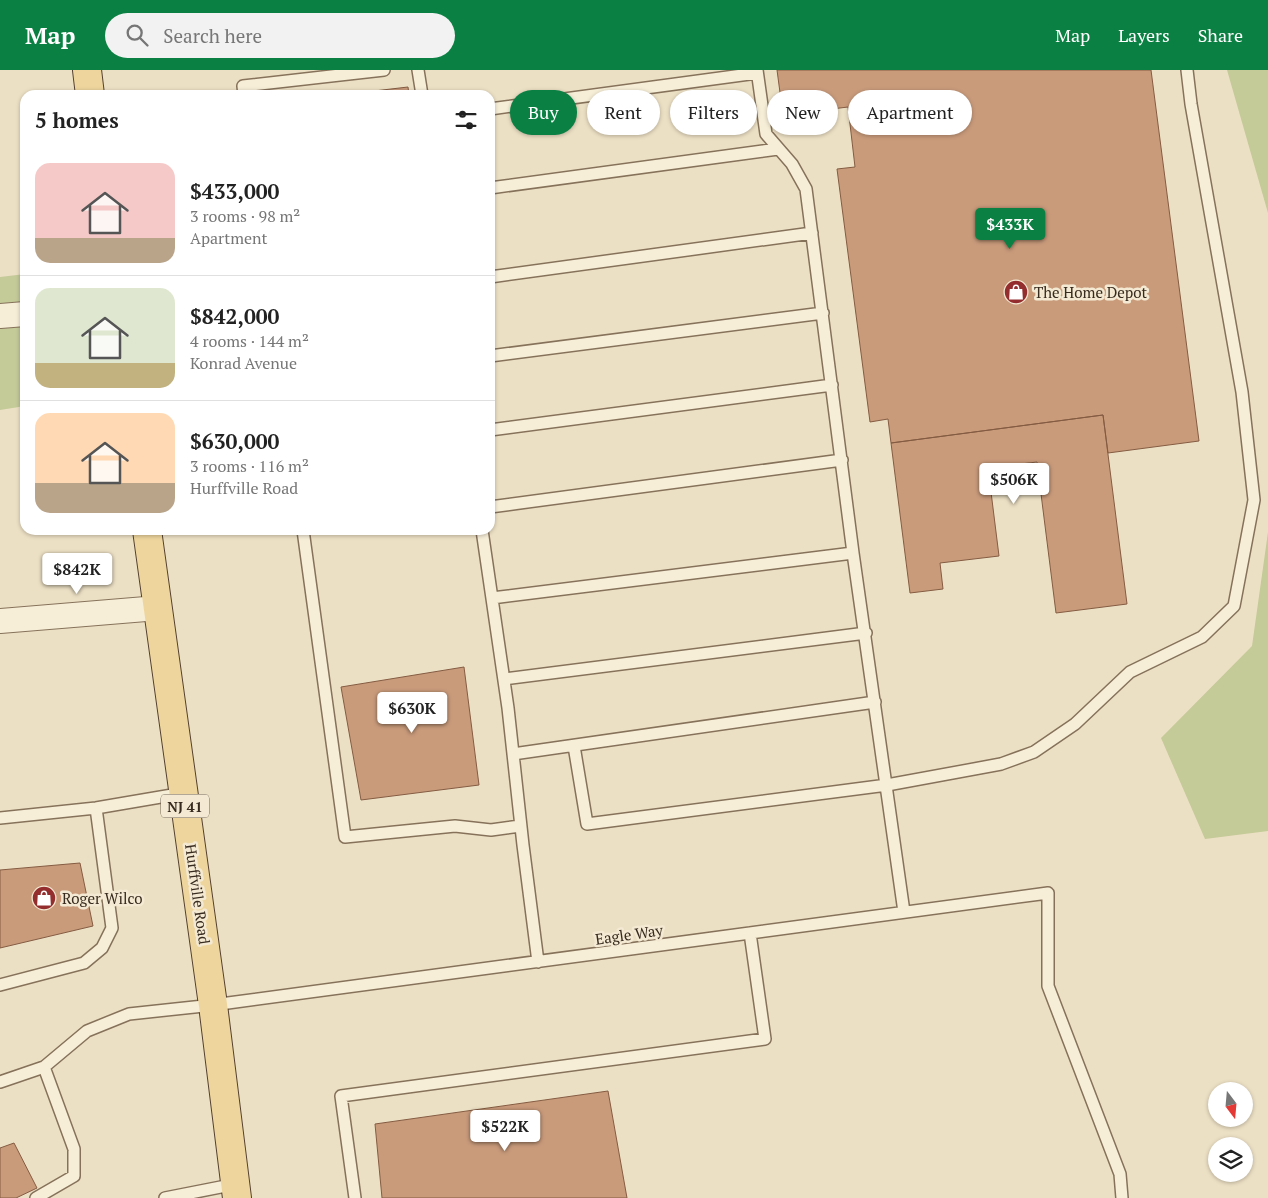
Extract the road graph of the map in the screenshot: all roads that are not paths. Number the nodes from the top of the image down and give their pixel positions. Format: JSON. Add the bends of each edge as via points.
{"nodes":[{"id":1,"x":87,"y":70,"type":"edge"},
{"id":2,"x":384,"y":70,"type":"edge"},
{"id":3,"x":418,"y":70,"type":"edge"},
{"id":4,"x":1187,"y":70,"type":"edge"},
{"id":5,"x":757,"y":72,"type":"edge"},
{"id":6,"x":89,"y":90,"type":"edge"},
{"id":7,"x":243,"y":90,"type":"edge"},
{"id":8,"x":421,"y":90,"type":"edge"},
{"id":9,"x":495,"y":108,"type":"edge"},
{"id":10,"x":778,"y":148,"type":"junction"},
{"id":11,"x":495,"y":187,"type":"edge"},
{"id":12,"x":812,"y":233,"type":"junction"},
{"id":13,"x":495,"y":276,"type":"edge"},
{"id":14,"x":823,"y":313,"type":"junction"},
{"id":15,"x":20,"y":314,"type":"edge"},
{"id":16,"x":0,"y":316,"type":"edge"},
{"id":17,"x":495,"y":355,"type":"edge"},
{"id":18,"x":832,"y":385,"type":"junction"},
{"id":19,"x":495,"y":429,"type":"edge"},
{"id":20,"x":842,"y":460,"type":"junction"},
{"id":21,"x":495,"y":506,"type":"edge"},
{"id":22,"x":148,"y":535,"type":"edge"},
{"id":23,"x":304,"y":535,"type":"edge"},
{"id":24,"x":483,"y":535,"type":"edge"},
{"id":25,"x":854,"y":553,"type":"junction"},
{"id":26,"x":492,"y":598,"type":"junction"},
{"id":27,"x":158,"y":608,"type":"junction"},
{"id":28,"x":0,"y":621,"type":"edge"},
{"id":29,"x":866,"y":633,"type":"junction"},
{"id":30,"x":504,"y":680,"type":"junction"},
{"id":31,"x":875,"y":702,"type":"junction"},
{"id":32,"x":574,"y":746,"type":"junction"},
{"id":33,"x":513,"y":754,"type":"junction"},
{"id":34,"x":886,"y":785,"type":"junction"},
{"id":35,"x":184,"y":794,"type":"junction"},
{"id":36,"x":96,"y":808,"type":"junction"},
{"id":37,"x":0,"y":818,"type":"edge"},
{"id":38,"x":520,"y":826,"type":"junction"},
{"id":39,"x":904,"y":912,"type":"junction"},
{"id":40,"x":750,"y":933,"type":"junction"},
{"id":41,"x":538,"y":962,"type":"junction"},
{"id":42,"x":0,"y":985,"type":"edge"},
{"id":43,"x":213,"y":1005,"type":"junction"},
{"id":44,"x":44,"y":1067,"type":"junction"},
{"id":45,"x":0,"y":1082,"type":"edge"},
{"id":46,"x":236,"y":1191,"type":"edge"},
{"id":47,"x":36,"y":1198,"type":"edge"},
{"id":48,"x":165,"y":1198,"type":"edge"},
{"id":49,"x":355,"y":1198,"type":"edge"},
{"id":50,"x":1122,"y":1198,"type":"edge"}],
"edges":[{"from":1,"to":6,"type":"main road"},
{"from":2,"to":7,"type":"lane","via":[[243,86]]},
{"from":3,"to":8,"type":"lane"},
{"from":4,"to":34,"type":"lane","via":[[1242,392],[1254,500],[1234,606],[1202,637],[1130,672],[1075,724],[1034,752],[1001,764]]},
{"from":5,"to":9,"type":"lane"},
{"from":5,"to":10,"type":"lane","via":[[766,134]]},
{"from":10,"to":11,"type":"lane"},
{"from":10,"to":12,"type":"lane","via":[[792,164],[806,190]]},
{"from":12,"to":13,"type":"lane"},
{"from":12,"to":14,"type":"lane"},
{"from":14,"to":17,"type":"lane"},
{"from":14,"to":18,"type":"lane"},
{"from":15,"to":16,"type":"street"},
{"from":18,"to":19,"type":"lane"},
{"from":18,"to":20,"type":"lane"},
{"from":20,"to":21,"type":"lane"},
{"from":20,"to":25,"type":"lane"},
{"from":22,"to":27,"type":"main road","name":"Hurffville Road","number":"NJ 41"},
{"from":23,"to":38,"type":"lane","via":[[345,837],[455,826],[491,830]]},
{"from":24,"to":26,"type":"lane"},
{"from":25,"to":26,"type":"lane"},
{"from":25,"to":29,"type":"lane"},
{"from":26,"to":30,"type":"lane"},
{"from":27,"to":28,"type":"street"},
{"from":27,"to":35,"type":"main road","name":"Hurffville Road","number":"NJ 41"},
{"from":29,"to":30,"type":"lane"},
{"from":29,"to":31,"type":"lane"},
{"from":30,"to":33,"type":"lane"},
{"from":31,"to":32,"type":"lane"},
{"from":31,"to":34,"type":"lane"},
{"from":32,"to":33,"type":"lane"},
{"from":32,"to":34,"type":"lane","via":[[587,824]]},
{"from":33,"to":38,"type":"lane"},
{"from":34,"to":39,"type":"lane"},
{"from":35,"to":36,"type":"lane"},
{"from":35,"to":43,"type":"main road","name":"Hurffville Road","number":"NJ 41"},
{"from":36,"to":37,"type":"lane"},
{"from":36,"to":42,"type":"lane","via":[[112,928],[102,948],[84,963]]},
{"from":38,"to":41,"type":"lane"},
{"from":39,"to":40,"type":"lane","name":"Eagle Way"},
{"from":39,"to":50,"type":"lane","name":"Eagle Way","via":[[1048,893],[1048,986],[1120,1174]]},
{"from":40,"to":41,"type":"lane","name":"Eagle Way"},
{"from":40,"to":49,"type":"lane","via":[[765,1040],[341,1096]]},
{"from":41,"to":43,"type":"lane","name":"Eagle Way"},
{"from":43,"to":44,"type":"lane","name":"Eagle Way","via":[[130,1014],[87,1031]]},
{"from":43,"to":46,"type":"main road","name":"Hurffville Road","number":"NJ 41"},
{"from":44,"to":45,"type":"lane"},
{"from":44,"to":47,"type":"lane","via":[[74,1149],[74,1176]]},
{"from":46,"to":48,"type":"lane"}]}
